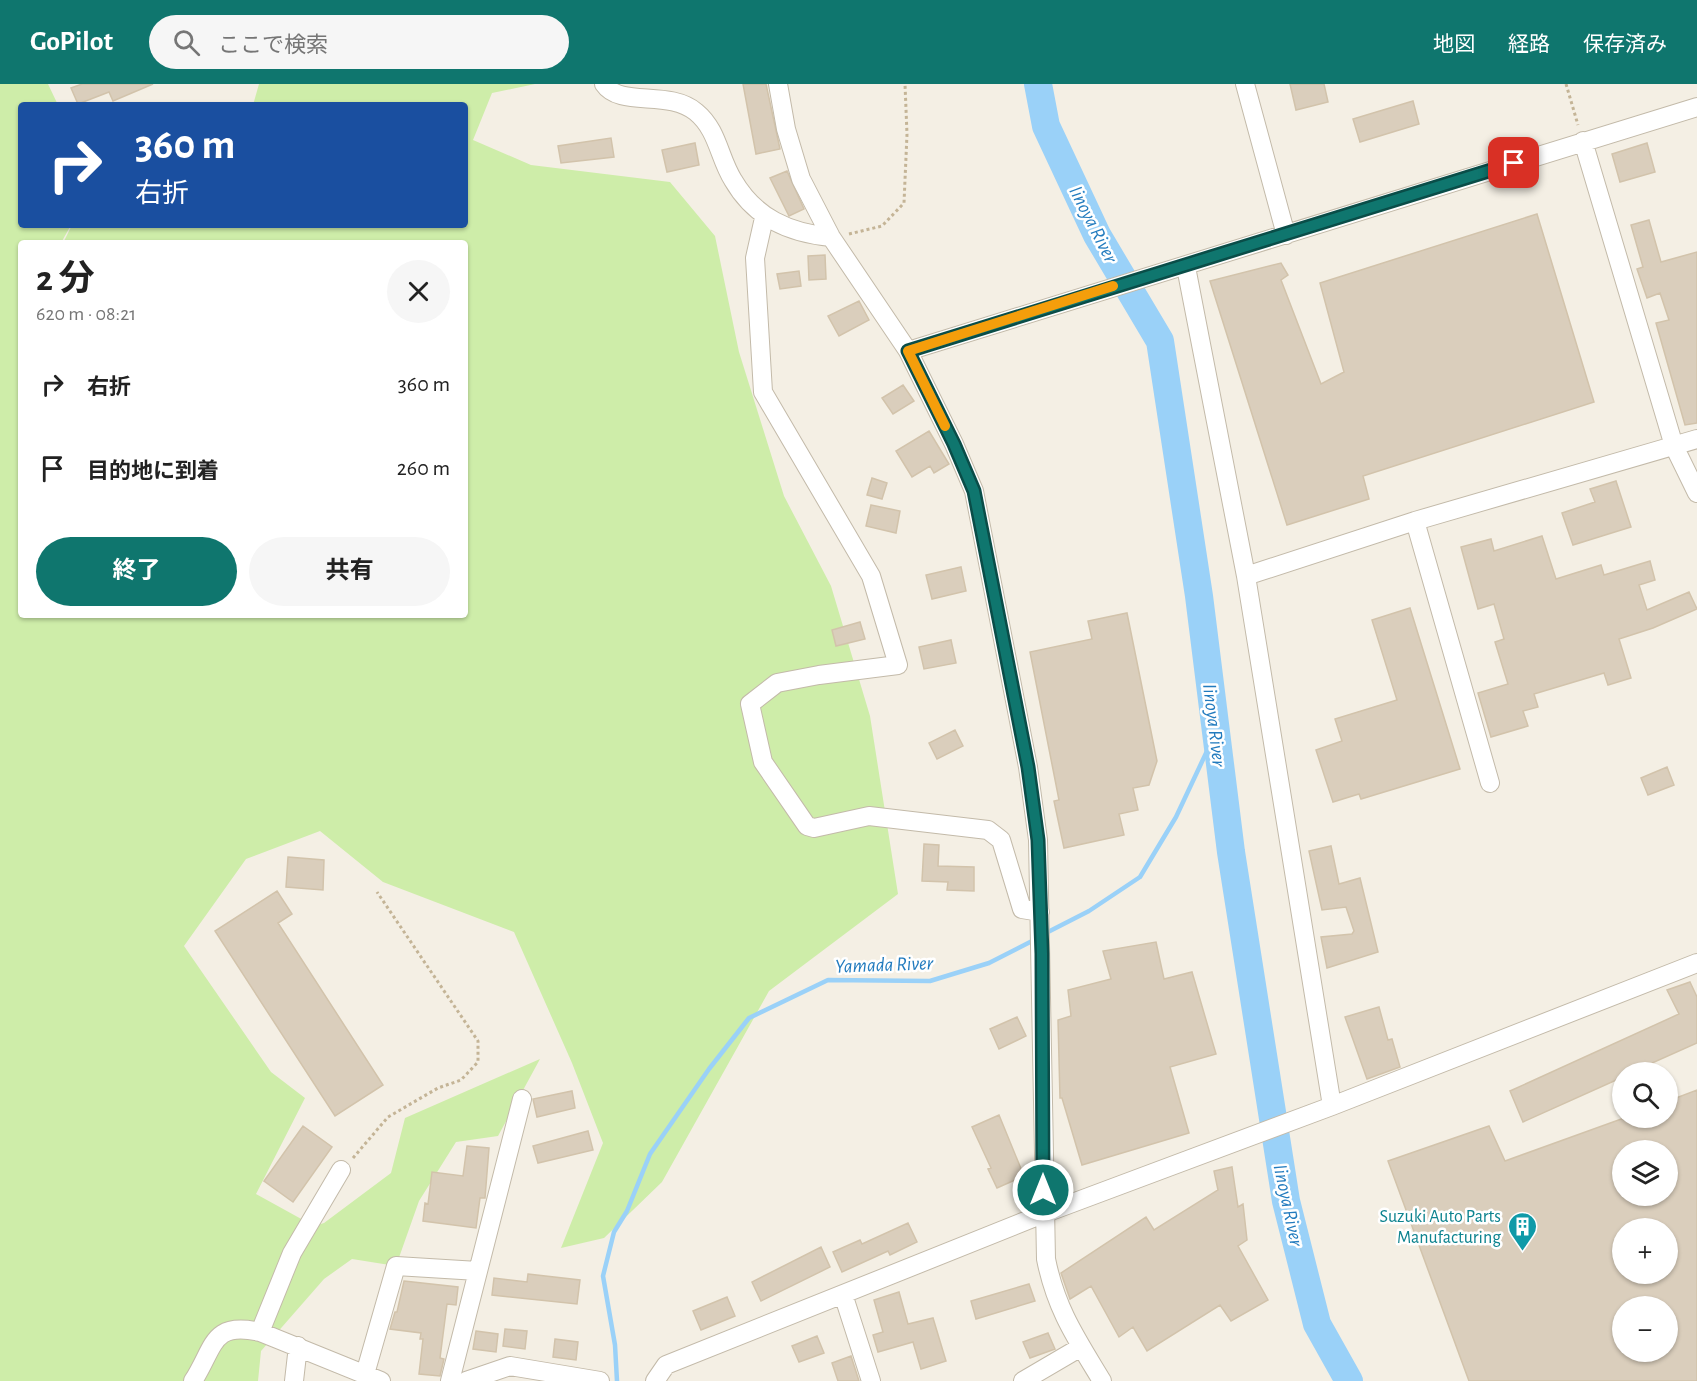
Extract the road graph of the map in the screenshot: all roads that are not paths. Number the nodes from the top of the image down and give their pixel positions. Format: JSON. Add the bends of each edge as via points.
{"nodes":[{"id":1,"x":604,"y":84,"type":"edge"},
{"id":2,"x":778,"y":84,"type":"edge"},
{"id":3,"x":1245,"y":84,"type":"edge"},
{"id":4,"x":1697,"y":107,"type":"edge"},
{"id":5,"x":1583,"y":141,"type":"junction"},
{"id":6,"x":764,"y":218,"type":"junction"},
{"id":7,"x":1286,"y":236,"type":"junction"},
{"id":8,"x":831,"y":237,"type":"junction"},
{"id":9,"x":1179,"y":269,"type":"junction"},
{"id":10,"x":908,"y":351,"type":"junction"},
{"id":11,"x":1697,"y":439,"type":"edge"},
{"id":12,"x":1674,"y":446,"type":"junction"},
{"id":13,"x":1697,"y":493,"type":"edge"},
{"id":14,"x":1414,"y":521,"type":"junction"},
{"id":15,"x":1246,"y":576,"type":"junction"},
{"id":16,"x":1490,"y":783,"type":"dead end"},
{"id":17,"x":1040,"y":917,"type":"junction"},
{"id":18,"x":1697,"y":963,"type":"edge"},
{"id":19,"x":522,"y":1099,"type":"dead end"},
{"id":20,"x":1332,"y":1106,"type":"junction"},
{"id":21,"x":341,"y":1170,"type":"road end"},
{"id":22,"x":1043,"y":1214,"type":"junction"},
{"id":23,"x":478,"y":1271,"type":"junction"},
{"id":24,"x":843,"y":1294,"type":"junction"},
{"id":25,"x":260,"y":1332,"type":"junction"},
{"id":26,"x":298,"y":1346,"type":"junction"},
{"id":27,"x":1081,"y":1347,"type":"junction"},
{"id":28,"x":373,"y":1377,"type":"edge"},
{"id":29,"x":193,"y":1381,"type":"edge"},
{"id":30,"x":294,"y":1381,"type":"edge"},
{"id":31,"x":450,"y":1381,"type":"edge"},
{"id":32,"x":466,"y":1381,"type":"edge"},
{"id":33,"x":600,"y":1381,"type":"edge"},
{"id":34,"x":655,"y":1381,"type":"edge"},
{"id":35,"x":871,"y":1381,"type":"edge"},
{"id":36,"x":1023,"y":1381,"type":"edge"},
{"id":37,"x":1102,"y":1381,"type":"edge"}],
"edges":[{"from":1,"to":6,"type":"street","via":[[612,94],[672,99],[698,113],[718,142],[733,180]]},
{"from":2,"to":8,"type":"street","via":[[801,179]]},
{"from":3,"to":7,"type":"street"},
{"from":4,"to":5,"type":"street"},
{"from":5,"to":7,"type":"street"},
{"from":5,"to":12,"type":"street"},
{"from":6,"to":8,"type":"street","via":[[805,235]]},
{"from":6,"to":17,"type":"street","via":[[754,258],[763,392],[871,576],[898,665],[777,683],[750,704],[763,762],[807,826],[814,828],[869,816],[988,830],[1001,840],[1022,909]]},
{"from":7,"to":9,"type":"street"},
{"from":8,"to":10,"type":"street"},
{"from":9,"to":10,"type":"street"},
{"from":9,"to":15,"type":"street"},
{"from":10,"to":17,"type":"street","via":[[974,491],[1028,767],[1038,840]]},
{"from":11,"to":12,"type":"street"},
{"from":12,"to":13,"type":"street"},
{"from":12,"to":14,"type":"street"},
{"from":14,"to":15,"type":"street"},
{"from":14,"to":16,"type":"street"},
{"from":15,"to":20,"type":"street"},
{"from":17,"to":22,"type":"street"},
{"from":18,"to":20,"type":"street"},
{"from":19,"to":23,"type":"street"},
{"from":20,"to":22,"type":"street"},
{"from":21,"to":25,"type":"street","via":[[292,1252]]},
{"from":22,"to":24,"type":"street"},
{"from":22,"to":27,"type":"street","via":[[1053,1291],[1062,1316]]},
{"from":23,"to":28,"type":"street","via":[[396,1266]]},
{"from":23,"to":31,"type":"street"},
{"from":24,"to":34,"type":"street","via":[[666,1365]]},
{"from":24,"to":35,"type":"street"},
{"from":25,"to":26,"type":"street"},
{"from":25,"to":29,"type":"street","via":[[241,1328],[223,1333],[211,1346]]},
{"from":26,"to":28,"type":"street"},
{"from":26,"to":30,"type":"street"},
{"from":27,"to":36,"type":"street"},
{"from":27,"to":37,"type":"street"},
{"from":32,"to":33,"type":"street","via":[[510,1366]]}]}
